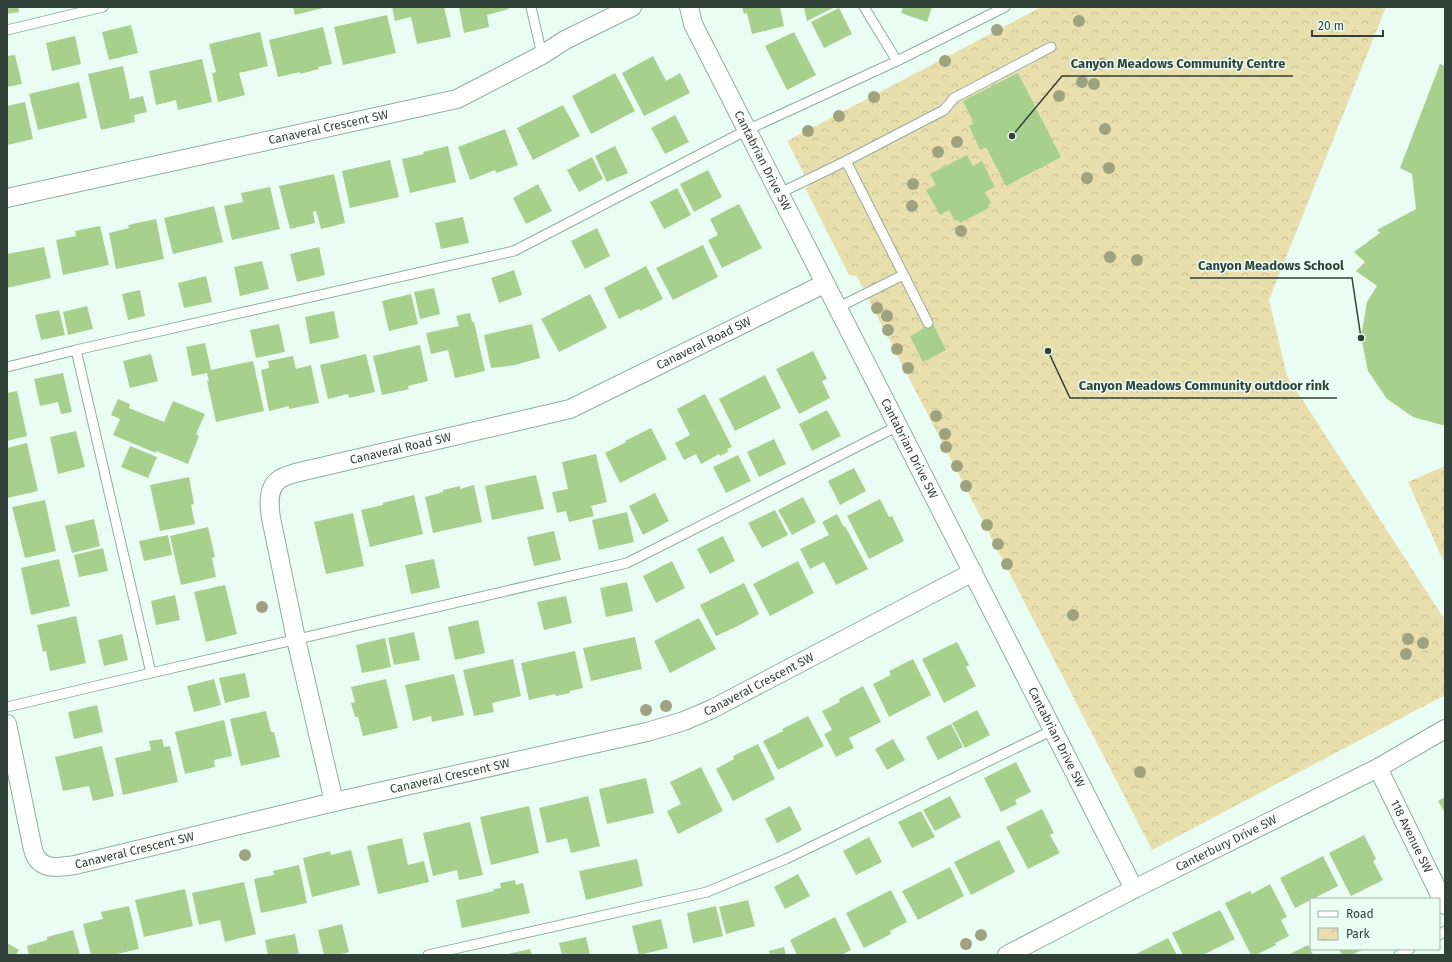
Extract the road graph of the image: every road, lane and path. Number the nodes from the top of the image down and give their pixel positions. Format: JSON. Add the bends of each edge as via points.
{"nodes":[{"id":1,"x":103,"y":7,"type":"edge"},
{"id":2,"x":531,"y":7,"type":"edge"},
{"id":3,"x":632,"y":7,"type":"edge"},
{"id":4,"x":689,"y":7,"type":"edge"},
{"id":5,"x":864,"y":7,"type":"edge"},
{"id":6,"x":1005,"y":7,"type":"edge"},
{"id":7,"x":7,"y":30,"type":"edge"},
{"id":8,"x":1051,"y":47,"type":"dead end"},
{"id":9,"x":542,"y":55,"type":"junction"},
{"id":10,"x":897,"y":61,"type":"junction"},
{"id":11,"x":747,"y":130,"type":"junction"},
{"id":12,"x":846,"y":161,"type":"junction"},
{"id":13,"x":780,"y":193,"type":"junction"},
{"id":14,"x":7,"y":198,"type":"edge"},
{"id":15,"x":903,"y":275,"type":"junction"},
{"id":16,"x":824,"y":284,"type":"junction"},
{"id":17,"x":837,"y":308,"type":"junction"},
{"id":18,"x":928,"y":323,"type":"dead end"},
{"id":19,"x":76,"y":350,"type":"junction"},
{"id":20,"x":7,"y":367,"type":"edge"},
{"id":21,"x":898,"y":426,"type":"junction"},
{"id":22,"x":972,"y":572,"type":"junction"},
{"id":23,"x":296,"y":639,"type":"junction"},
{"id":24,"x":150,"y":674,"type":"junction"},
{"id":25,"x":7,"y":707,"type":"edge"},
{"id":26,"x":7,"y":724,"type":"edge"},
{"id":27,"x":1445,"y":729,"type":"edge"},
{"id":28,"x":1053,"y":730,"type":"junction"},
{"id":29,"x":1378,"y":768,"type":"junction"},
{"id":30,"x":334,"y":802,"type":"junction"},
{"id":31,"x":1134,"y":889,"type":"junction"},
{"id":32,"x":1445,"y":905,"type":"edge"},
{"id":33,"x":1408,"y":950,"type":"edge"},
{"id":34,"x":428,"y":955,"type":"edge"},
{"id":35,"x":1007,"y":955,"type":"edge"},
{"id":36,"x":1399,"y":955,"type":"edge"}],
"edges":[{"from":1,"to":7,"type":"lane"},
{"from":2,"to":9,"type":"lane"},
{"from":3,"to":9,"type":"street","name":"Canaveral Crescent SW","via":[[565,40]]},
{"from":4,"to":11,"type":"street","name":"Cantabrian Drive SW","via":[[693,24]]},
{"from":5,"to":10,"type":"lane"},
{"from":6,"to":10,"type":"lane"},
{"from":8,"to":12,"type":"lane","via":[[954,98],[944,110]]},
{"from":9,"to":14,"type":"street","name":"Canaveral Crescent SW","via":[[456,99]]},
{"from":10,"to":11,"type":"lane"},
{"from":11,"to":13,"type":"street","name":"Cantabrian Drive SW"},
{"from":11,"to":19,"type":"lane","via":[[514,251]]},
{"from":12,"to":13,"type":"lane"},
{"from":12,"to":15,"type":"lane"},
{"from":13,"to":16,"type":"street","name":"Cantabrian Drive SW"},
{"from":15,"to":17,"type":"lane"},
{"from":15,"to":18,"type":"lane"},
{"from":16,"to":17,"type":"street","name":"Cantabrian Drive SW"},
{"from":16,"to":23,"type":"street","name":"Canaveral Road SW","via":[[570,409],[295,473],[279,479],[272,486],[269,504]]},
{"from":17,"to":21,"type":"street","name":"Cantabrian Drive SW"},
{"from":19,"to":20,"type":"lane"},
{"from":19,"to":24,"type":"lane"},
{"from":21,"to":22,"type":"street","name":"Cantabrian Drive SW"},
{"from":21,"to":23,"type":"lane","via":[[627,563]]},
{"from":22,"to":28,"type":"street","name":"Cantabrian Drive SW"},
{"from":22,"to":30,"type":"street","name":"Canaveral Crescent SW","via":[[712,709],[684,721],[647,732]]},
{"from":23,"to":24,"type":"lane"},
{"from":23,"to":30,"type":"street","name":"Canaveral Road SW"},
{"from":24,"to":25,"type":"lane"},
{"from":26,"to":30,"type":"street","name":"Canaveral Crescent SW","via":[[35,856],[42,864],[54,867],[83,863]]},
{"from":27,"to":29,"type":"street","name":"Canterbury Drive SW"},
{"from":28,"to":31,"type":"street","name":"Cantabrian Drive SW"},
{"from":28,"to":34,"type":"lane","via":[[786,859],[707,892]]},
{"from":29,"to":31,"type":"street","name":"Canterbury Drive SW"},
{"from":29,"to":32,"type":"street","name":"118 Avenue SW"},
{"from":31,"to":35,"type":"street","name":"Canterbury Drive SW"},
{"from":33,"to":36,"type":"lane"}]}
